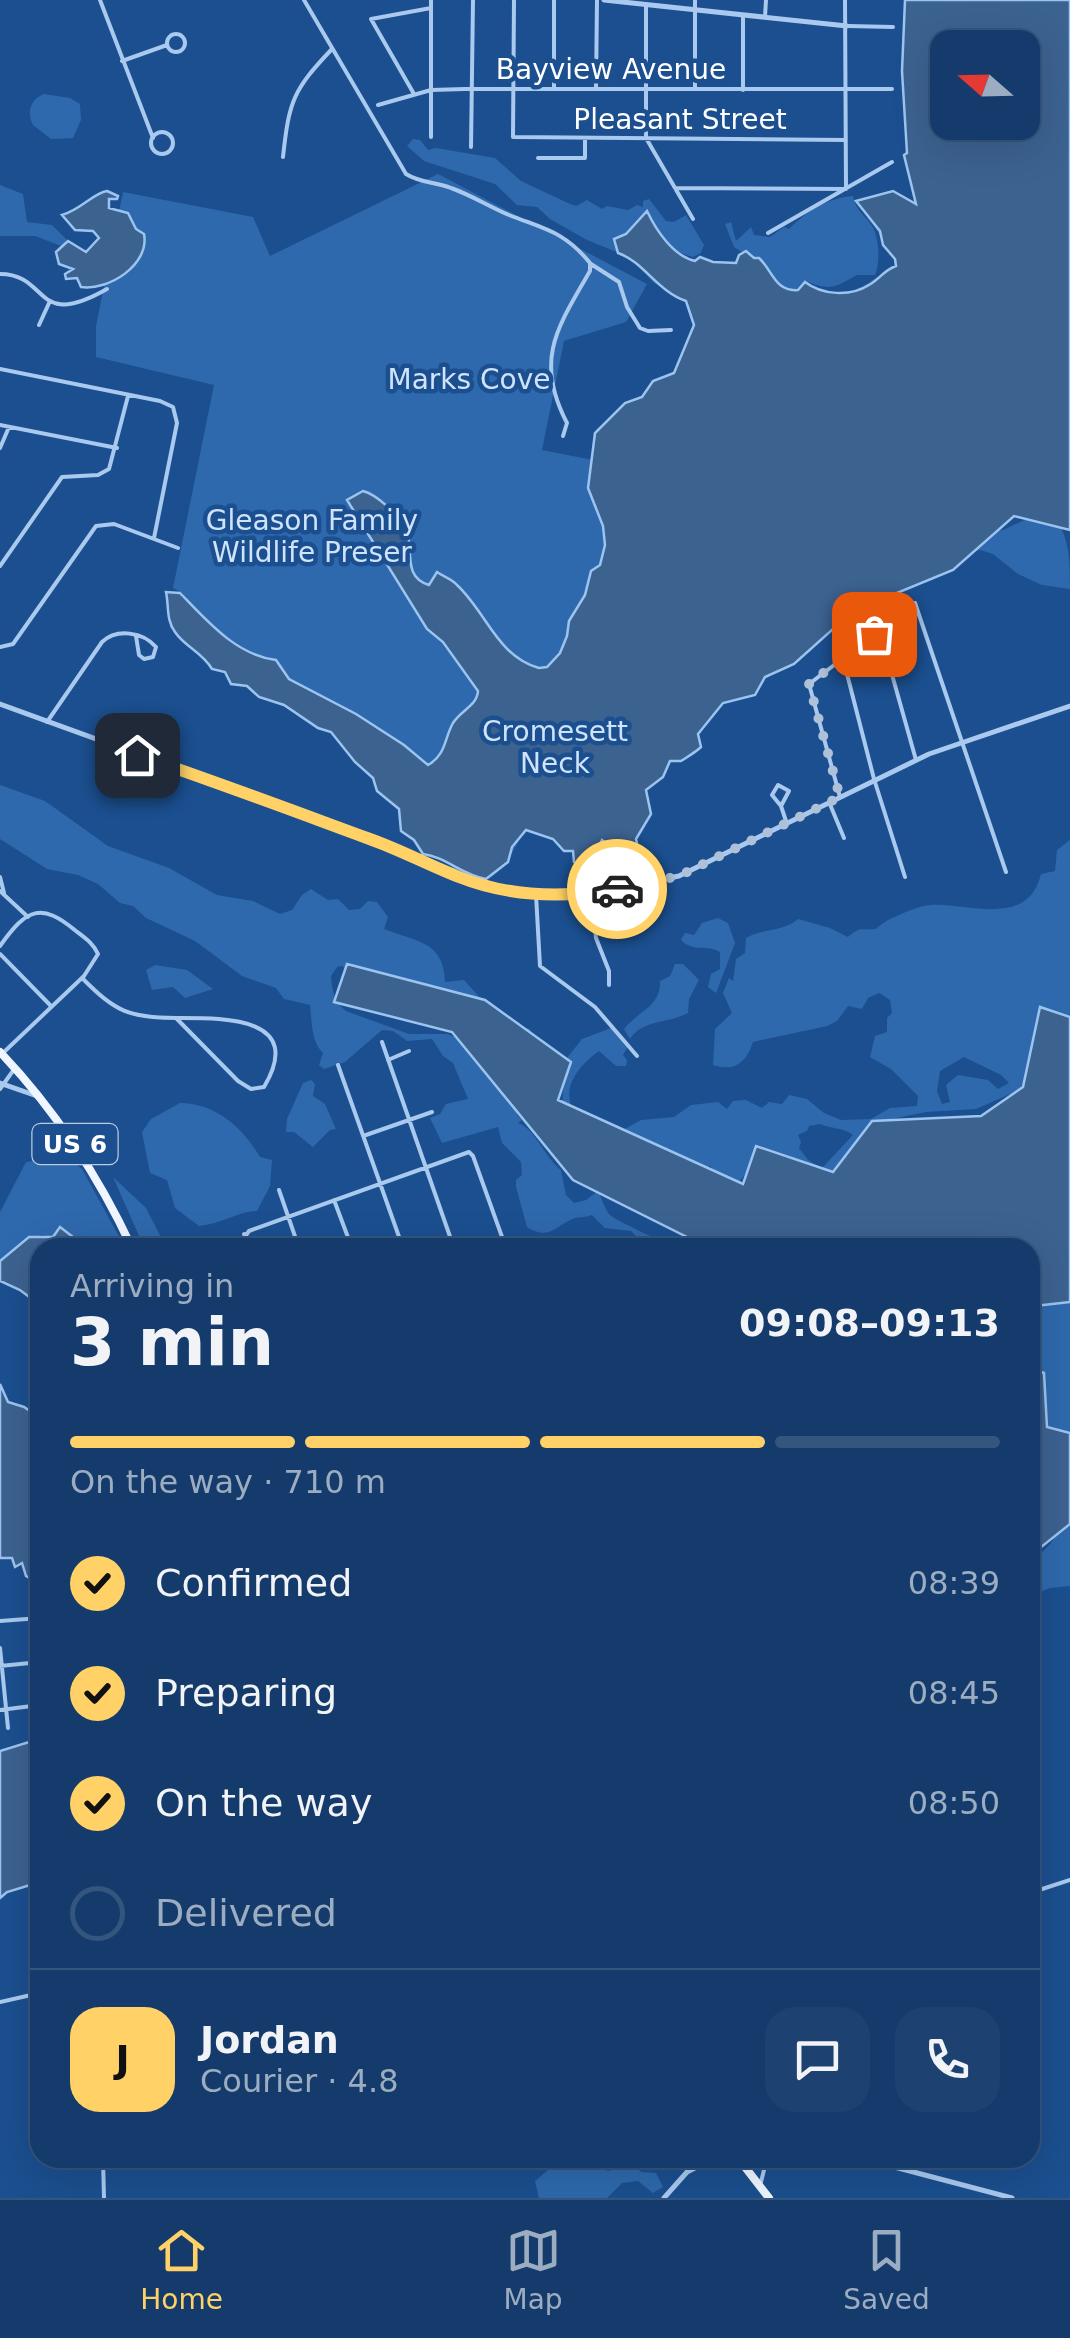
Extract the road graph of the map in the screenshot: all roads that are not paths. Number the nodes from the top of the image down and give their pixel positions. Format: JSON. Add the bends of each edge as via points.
{"nodes":[{"id":1,"x":100,"y":0,"type":"edge"},
{"id":2,"x":304,"y":0,"type":"edge"},
{"id":3,"x":431,"y":0,"type":"edge"},
{"id":4,"x":473,"y":0,"type":"edge"},
{"id":5,"x":514,"y":0,"type":"edge"},
{"id":6,"x":554,"y":0,"type":"edge"},
{"id":7,"x":600,"y":0,"type":"edge"},
{"id":8,"x":695,"y":0,"type":"edge"},
{"id":9,"x":766,"y":0,"type":"edge"},
{"id":10,"x":845,"y":0,"type":"edge"},
{"id":11,"x":618,"y":1,"type":"edge"},
{"id":12,"x":646,"y":5,"type":"junction"},
{"id":13,"x":431,"y":8,"type":"junction"},
{"id":14,"x":694,"y":10,"type":"junction"},
{"id":15,"x":743,"y":15,"type":"junction"},
{"id":16,"x":765,"y":17,"type":"junction"},
{"id":17,"x":847,"y":26,"type":"junction"},
{"id":18,"x":893,"y":27,"type":"dead end"},
{"id":19,"x":167,"y":45,"type":"dead end"},
{"id":20,"x":332,"y":49,"type":"junction"},
{"id":21,"x":122,"y":61,"type":"junction"},
{"id":22,"x":472,"y":88,"type":"junction"},
{"id":23,"x":514,"y":88,"type":"junction"},
{"id":24,"x":554,"y":88,"type":"junction"},
{"id":25,"x":596,"y":89,"type":"junction"},
{"id":26,"x":645,"y":89,"type":"junction"},
{"id":27,"x":430,"y":90,"type":"junction"},
{"id":28,"x":695,"y":90,"type":"junction"},
{"id":29,"x":743,"y":90,"type":"junction"},
{"id":30,"x":847,"y":90,"type":"junction"},
{"id":31,"x":892,"y":90,"type":"dead end"},
{"id":32,"x":414,"y":94,"type":"junction"},
{"id":33,"x":378,"y":105,"type":"dead end"},
{"id":34,"x":430,"y":137,"type":"dead end"},
{"id":35,"x":153,"y":138,"type":"junction"},
{"id":36,"x":585,"y":138,"type":"junction"},
{"id":37,"x":646,"y":138,"type":"junction"},
{"id":38,"x":846,"y":140,"type":"junction"},
{"id":39,"x":471,"y":147,"type":"dead end"},
{"id":40,"x":284,"y":157,"type":"dead end"},
{"id":41,"x":538,"y":158,"type":"dead end"},
{"id":42,"x":892,"y":162,"type":"dead end"},
{"id":43,"x":674,"y":188,"type":"junction"},
{"id":44,"x":846,"y":189,"type":"junction"},
{"id":45,"x":693,"y":219,"type":"dead end"},
{"id":46,"x":768,"y":233,"type":"dead end"},
{"id":47,"x":591,"y":264,"type":"junction"},
{"id":48,"x":0,"y":274,"type":"edge"},
{"id":49,"x":108,"y":289,"type":"dead end"},
{"id":50,"x":50,"y":301,"type":"junction"},
{"id":51,"x":39,"y":325,"type":"dead end"},
{"id":52,"x":670,"y":330,"type":"dead end"},
{"id":53,"x":0,"y":370,"type":"edge"},
{"id":54,"x":128,"y":396,"type":"junction"},
{"id":55,"x":0,"y":426,"type":"edge"},
{"id":56,"x":9,"y":428,"type":"junction"},
{"id":57,"x":563,"y":436,"type":"dead end"},
{"id":58,"x":0,"y":448,"type":"edge"},
{"id":59,"x":117,"y":448,"type":"junction"},
{"id":60,"x":154,"y":538,"type":"junction"},
{"id":61,"x":178,"y":548,"type":"dead end"},
{"id":62,"x":0,"y":566,"type":"edge"},
{"id":63,"x":915,"y":603,"type":"dead end"},
{"id":64,"x":872,"y":607,"type":"dead end"},
{"id":65,"x":878,"y":632,"type":"junction"},
{"id":66,"x":136,"y":636,"type":"junction"},
{"id":67,"x":838,"y":639,"type":"dead end"},
{"id":68,"x":0,"y":647,"type":"edge"},
{"id":69,"x":844,"y":657,"type":"junction"},
{"id":70,"x":0,"y":704,"type":"edge"},
{"id":71,"x":1070,"y":706,"type":"edge"},
{"id":72,"x":47,"y":722,"type":"junction"},
{"id":73,"x":962,"y":744,"type":"junction"},
{"id":74,"x":916,"y":760,"type":"junction"},
{"id":75,"x":874,"y":779,"type":"junction"},
{"id":76,"x":840,"y":797,"type":"junction"},
{"id":77,"x":829,"y":802,"type":"junction"},
{"id":78,"x":780,"y":806,"type":"dead end"},
{"id":79,"x":787,"y":824,"type":"junction"},
{"id":80,"x":844,"y":838,"type":"dead end"},
{"id":81,"x":1006,"y":872,"type":"dead end"},
{"id":82,"x":0,"y":877,"type":"edge"},
{"id":83,"x":905,"y":877,"type":"dead end"},
{"id":84,"x":2,"y":892,"type":"edge"},
{"id":85,"x":591,"y":892,"type":"junction"},
{"id":86,"x":536,"y":894,"type":"junction"},
{"id":87,"x":28,"y":917,"type":"junction"},
{"id":88,"x":0,"y":946,"type":"edge"},
{"id":89,"x":0,"y":954,"type":"edge"},
{"id":90,"x":82,"y":978,"type":"junction"},
{"id":91,"x":609,"y":985,"type":"dead end"},
{"id":92,"x":51,"y":1006,"type":"junction"},
{"id":93,"x":176,"y":1018,"type":"junction"},
{"id":94,"x":382,"y":1042,"type":"dead end"},
{"id":95,"x":409,"y":1051,"type":"dead end"},
{"id":96,"x":1,"y":1053,"type":"edge"},
{"id":97,"x":637,"y":1056,"type":"dead end"},
{"id":98,"x":388,"y":1060,"type":"junction"},
{"id":99,"x":338,"y":1066,"type":"dead end"},
{"id":100,"x":15,"y":1068,"type":"junction"},
{"id":101,"x":1,"y":1085,"type":"edge"},
{"id":102,"x":40,"y":1097,"type":"junction"},
{"id":103,"x":432,"y":1112,"type":"dead end"},
{"id":104,"x":409,"y":1120,"type":"junction"},
{"id":105,"x":364,"y":1136,"type":"junction"},
{"id":106,"x":426,"y":1167,"type":"junction"},
{"id":107,"x":380,"y":1183,"type":"junction"},
{"id":108,"x":280,"y":1190,"type":"dead end"},
{"id":109,"x":334,"y":1200,"type":"junction"},
{"id":110,"x":288,"y":1216,"type":"junction"},
{"id":111,"x":244,"y":1234,"type":"junction"},
{"id":112,"x":127,"y":1238,"type":"edge"},
{"id":113,"x":242,"y":1238,"type":"edge"},
{"id":114,"x":246,"y":1238,"type":"edge"},
{"id":115,"x":296,"y":1238,"type":"edge"},
{"id":116,"x":348,"y":1238,"type":"edge"},
{"id":117,"x":399,"y":1238,"type":"edge"},
{"id":118,"x":451,"y":1238,"type":"edge"},
{"id":119,"x":502,"y":1238,"type":"edge"},
{"id":120,"x":30,"y":1619,"type":"edge"},
{"id":121,"x":0,"y":1621,"type":"edge"},
{"id":122,"x":0,"y":1648,"type":"edge"},
{"id":123,"x":30,"y":1663,"type":"edge"},
{"id":124,"x":1,"y":1666,"type":"edge"},
{"id":125,"x":30,"y":1706,"type":"edge"},
{"id":126,"x":3,"y":1709,"type":"edge"},
{"id":127,"x":8,"y":1728,"type":"dead end"},
{"id":128,"x":1070,"y":1880,"type":"edge"},
{"id":129,"x":1040,"y":1890,"type":"edge"},
{"id":130,"x":30,"y":1995,"type":"edge"},
{"id":131,"x":0,"y":2002,"type":"edge"},
{"id":132,"x":104,"y":2168,"type":"edge"},
{"id":133,"x":695,"y":2168,"type":"edge"},
{"id":134,"x":746,"y":2168,"type":"edge"},
{"id":135,"x":765,"y":2168,"type":"edge"},
{"id":136,"x":898,"y":2168,"type":"edge"},
{"id":137,"x":760,"y":2187,"type":"junction"},
{"id":138,"x":104,"y":2198,"type":"edge"},
{"id":139,"x":664,"y":2198,"type":"edge"},
{"id":140,"x":769,"y":2198,"type":"edge"},
{"id":141,"x":1012,"y":2198,"type":"edge"}],
"edges":[{"from":1,"to":21,"type":"street"},
{"from":2,"to":20,"type":"street"},
{"from":3,"to":13,"type":"street"},
{"from":4,"to":22,"type":"street"},
{"from":5,"to":23,"type":"street"},
{"from":6,"to":24,"type":"street"},
{"from":7,"to":11,"type":"street"},
{"from":7,"to":25,"type":"street"},
{"from":8,"to":14,"type":"street"},
{"from":9,"to":16,"type":"street"},
{"from":10,"to":17,"type":"street"},
{"from":11,"to":12,"type":"street"},
{"from":12,"to":14,"type":"street"},
{"from":12,"to":26,"type":"street"},
{"from":13,"to":27,"type":"street"},
{"from":13,"to":32,"type":"street","via":[[371,19]]},
{"from":14,"to":15,"type":"street"},
{"from":14,"to":28,"type":"street"},
{"from":15,"to":16,"type":"street"},
{"from":15,"to":29,"type":"street"},
{"from":16,"to":17,"type":"street"},
{"from":17,"to":18,"type":"street"},
{"from":17,"to":30,"type":"street"},
{"from":19,"to":21,"type":"street"},
{"from":20,"to":40,"type":"street","via":[[294,95]]},
{"from":20,"to":47,"type":"street","via":[[406,174],[537,222]]},
{"from":21,"to":35,"type":"street"},
{"from":22,"to":23,"type":"street","name":"Bayview Avenue"},
{"from":22,"to":27,"type":"street","name":"Bayview Avenue"},
{"from":22,"to":39,"type":"street"},
{"from":23,"to":24,"type":"street","name":"Bayview Avenue"},
{"from":23,"to":36,"type":"street","name":"Pleasant Street","via":[[513,138]]},
{"from":24,"to":25,"type":"street","name":"Bayview Avenue"},
{"from":25,"to":26,"type":"street","name":"Bayview Avenue"},
{"from":26,"to":28,"type":"street","name":"Bayview Avenue"},
{"from":26,"to":37,"type":"street"},
{"from":27,"to":32,"type":"street","name":"Bayview Avenue"},
{"from":27,"to":34,"type":"street"},
{"from":28,"to":29,"type":"street","name":"Bayview Avenue"},
{"from":29,"to":30,"type":"street","name":"Bayview Avenue"},
{"from":30,"to":31,"type":"street","name":"Bayview Avenue"},
{"from":30,"to":38,"type":"street"},
{"from":32,"to":33,"type":"street","name":"Bayview Avenue"},
{"from":35,"to":35,"type":"street","via":[[158,152],[172,148],[167,133]]},
{"from":36,"to":37,"type":"street","name":"Pleasant Street"},
{"from":36,"to":41,"type":"street","via":[[584,158]]},
{"from":37,"to":38,"type":"street","name":"Pleasant Street"},
{"from":37,"to":43,"type":"street"},
{"from":38,"to":44,"type":"street"},
{"from":42,"to":44,"type":"street"},
{"from":43,"to":44,"type":"street"},
{"from":43,"to":45,"type":"street"},
{"from":44,"to":46,"type":"street"},
{"from":47,"to":52,"type":"street","via":[[619,282],[640,328]]},
{"from":47,"to":57,"type":"street","via":[[550,360],[552,390],[567,423]]},
{"from":48,"to":50,"type":"street","via":[[15,276]]},
{"from":49,"to":50,"type":"street","via":[[78,304]]},
{"from":50,"to":51,"type":"street"},
{"from":53,"to":54,"type":"street"},
{"from":54,"to":59,"type":"street"},
{"from":54,"to":60,"type":"street","via":[[169,404],[178,417]]},
{"from":55,"to":56,"type":"street"},
{"from":56,"to":58,"type":"street"},
{"from":56,"to":59,"type":"street"},
{"from":59,"to":62,"type":"street","via":[[107,472],[59,480]]},
{"from":60,"to":61,"type":"street"},
{"from":60,"to":68,"type":"street","via":[[114,524],[96,526],[14,644]]},
{"from":63,"to":73,"type":"street"},
{"from":64,"to":65,"type":"street"},
{"from":65,"to":69,"type":"street"},
{"from":65,"to":74,"type":"street"},
{"from":66,"to":66,"type":"street","via":[[154,644],[155,654],[138,655]]},
{"from":66,"to":72,"type":"street","via":[[106,637]]},
{"from":67,"to":69,"type":"street"},
{"from":69,"to":75,"type":"street"},
{"from":69,"to":76,"type":"street","via":[[809,684]]},
{"from":70,"to":72,"type":"street"},
{"from":71,"to":73,"type":"street"},
{"from":72,"to":86,"type":"street","via":[[385,844],[460,878]]},
{"from":73,"to":74,"type":"street"},
{"from":73,"to":81,"type":"street"},
{"from":74,"to":75,"type":"street"},
{"from":75,"to":76,"type":"street"},
{"from":75,"to":83,"type":"street"},
{"from":76,"to":77,"type":"street"},
{"from":77,"to":79,"type":"street"},
{"from":77,"to":80,"type":"street"},
{"from":78,"to":79,"type":"street"},
{"from":79,"to":85,"type":"street","via":[[679,876]]},
{"from":82,"to":84,"type":"street"},
{"from":84,"to":87,"type":"street"},
{"from":85,"to":86,"type":"street"},
{"from":85,"to":91,"type":"street"},
{"from":86,"to":97,"type":"street","via":[[540,966],[595,1007]]},
{"from":87,"to":88,"type":"street"},
{"from":87,"to":90,"type":"street","via":[[53,912],[91,942],[98,954]]},
{"from":89,"to":92,"type":"street"},
{"from":90,"to":92,"type":"street"},
{"from":90,"to":93,"type":"street","via":[[126,1014]]},
{"from":92,"to":96,"type":"street"},
{"from":93,"to":93,"type":"street","via":[[238,1081],[251,1090],[264,1087],[277,1059],[270,1037],[231,1018]]},
{"from":94,"to":98,"type":"street"},
{"from":95,"to":98,"type":"street"},
{"from":96,"to":100,"type":"main road","number":"US 6"},
{"from":98,"to":104,"type":"street"},
{"from":99,"to":105,"type":"street"},
{"from":100,"to":101,"type":"street"},
{"from":100,"to":102,"type":"main road","number":"US 6"},
{"from":101,"to":102,"type":"street"},
{"from":102,"to":112,"type":"main road","number":"US 6","via":[[92,1171]]},
{"from":103,"to":104,"type":"street"},
{"from":104,"to":105,"type":"street"},
{"from":104,"to":106,"type":"street"},
{"from":105,"to":107,"type":"street"},
{"from":106,"to":107,"type":"street"},
{"from":106,"to":118,"type":"street"},
{"from":106,"to":119,"type":"street","via":[[472,1153]]},
{"from":107,"to":109,"type":"street"},
{"from":107,"to":117,"type":"street"},
{"from":108,"to":110,"type":"street"},
{"from":109,"to":110,"type":"street"},
{"from":109,"to":116,"type":"street"},
{"from":110,"to":111,"type":"street"},
{"from":110,"to":115,"type":"street"},
{"from":111,"to":113,"type":"street"},
{"from":111,"to":114,"type":"street"},
{"from":120,"to":121,"type":"street"},
{"from":122,"to":124,"type":"street"},
{"from":123,"to":124,"type":"street"},
{"from":124,"to":126,"type":"street"},
{"from":125,"to":126,"type":"street"},
{"from":126,"to":127,"type":"street"},
{"from":128,"to":129,"type":"street"},
{"from":130,"to":131,"type":"street"},
{"from":132,"to":138,"type":"street"},
{"from":133,"to":139,"type":"street"},
{"from":134,"to":137,"type":"main road"},
{"from":135,"to":137,"type":"street"},
{"from":136,"to":141,"type":"street"},
{"from":137,"to":140,"type":"main road"}]}
